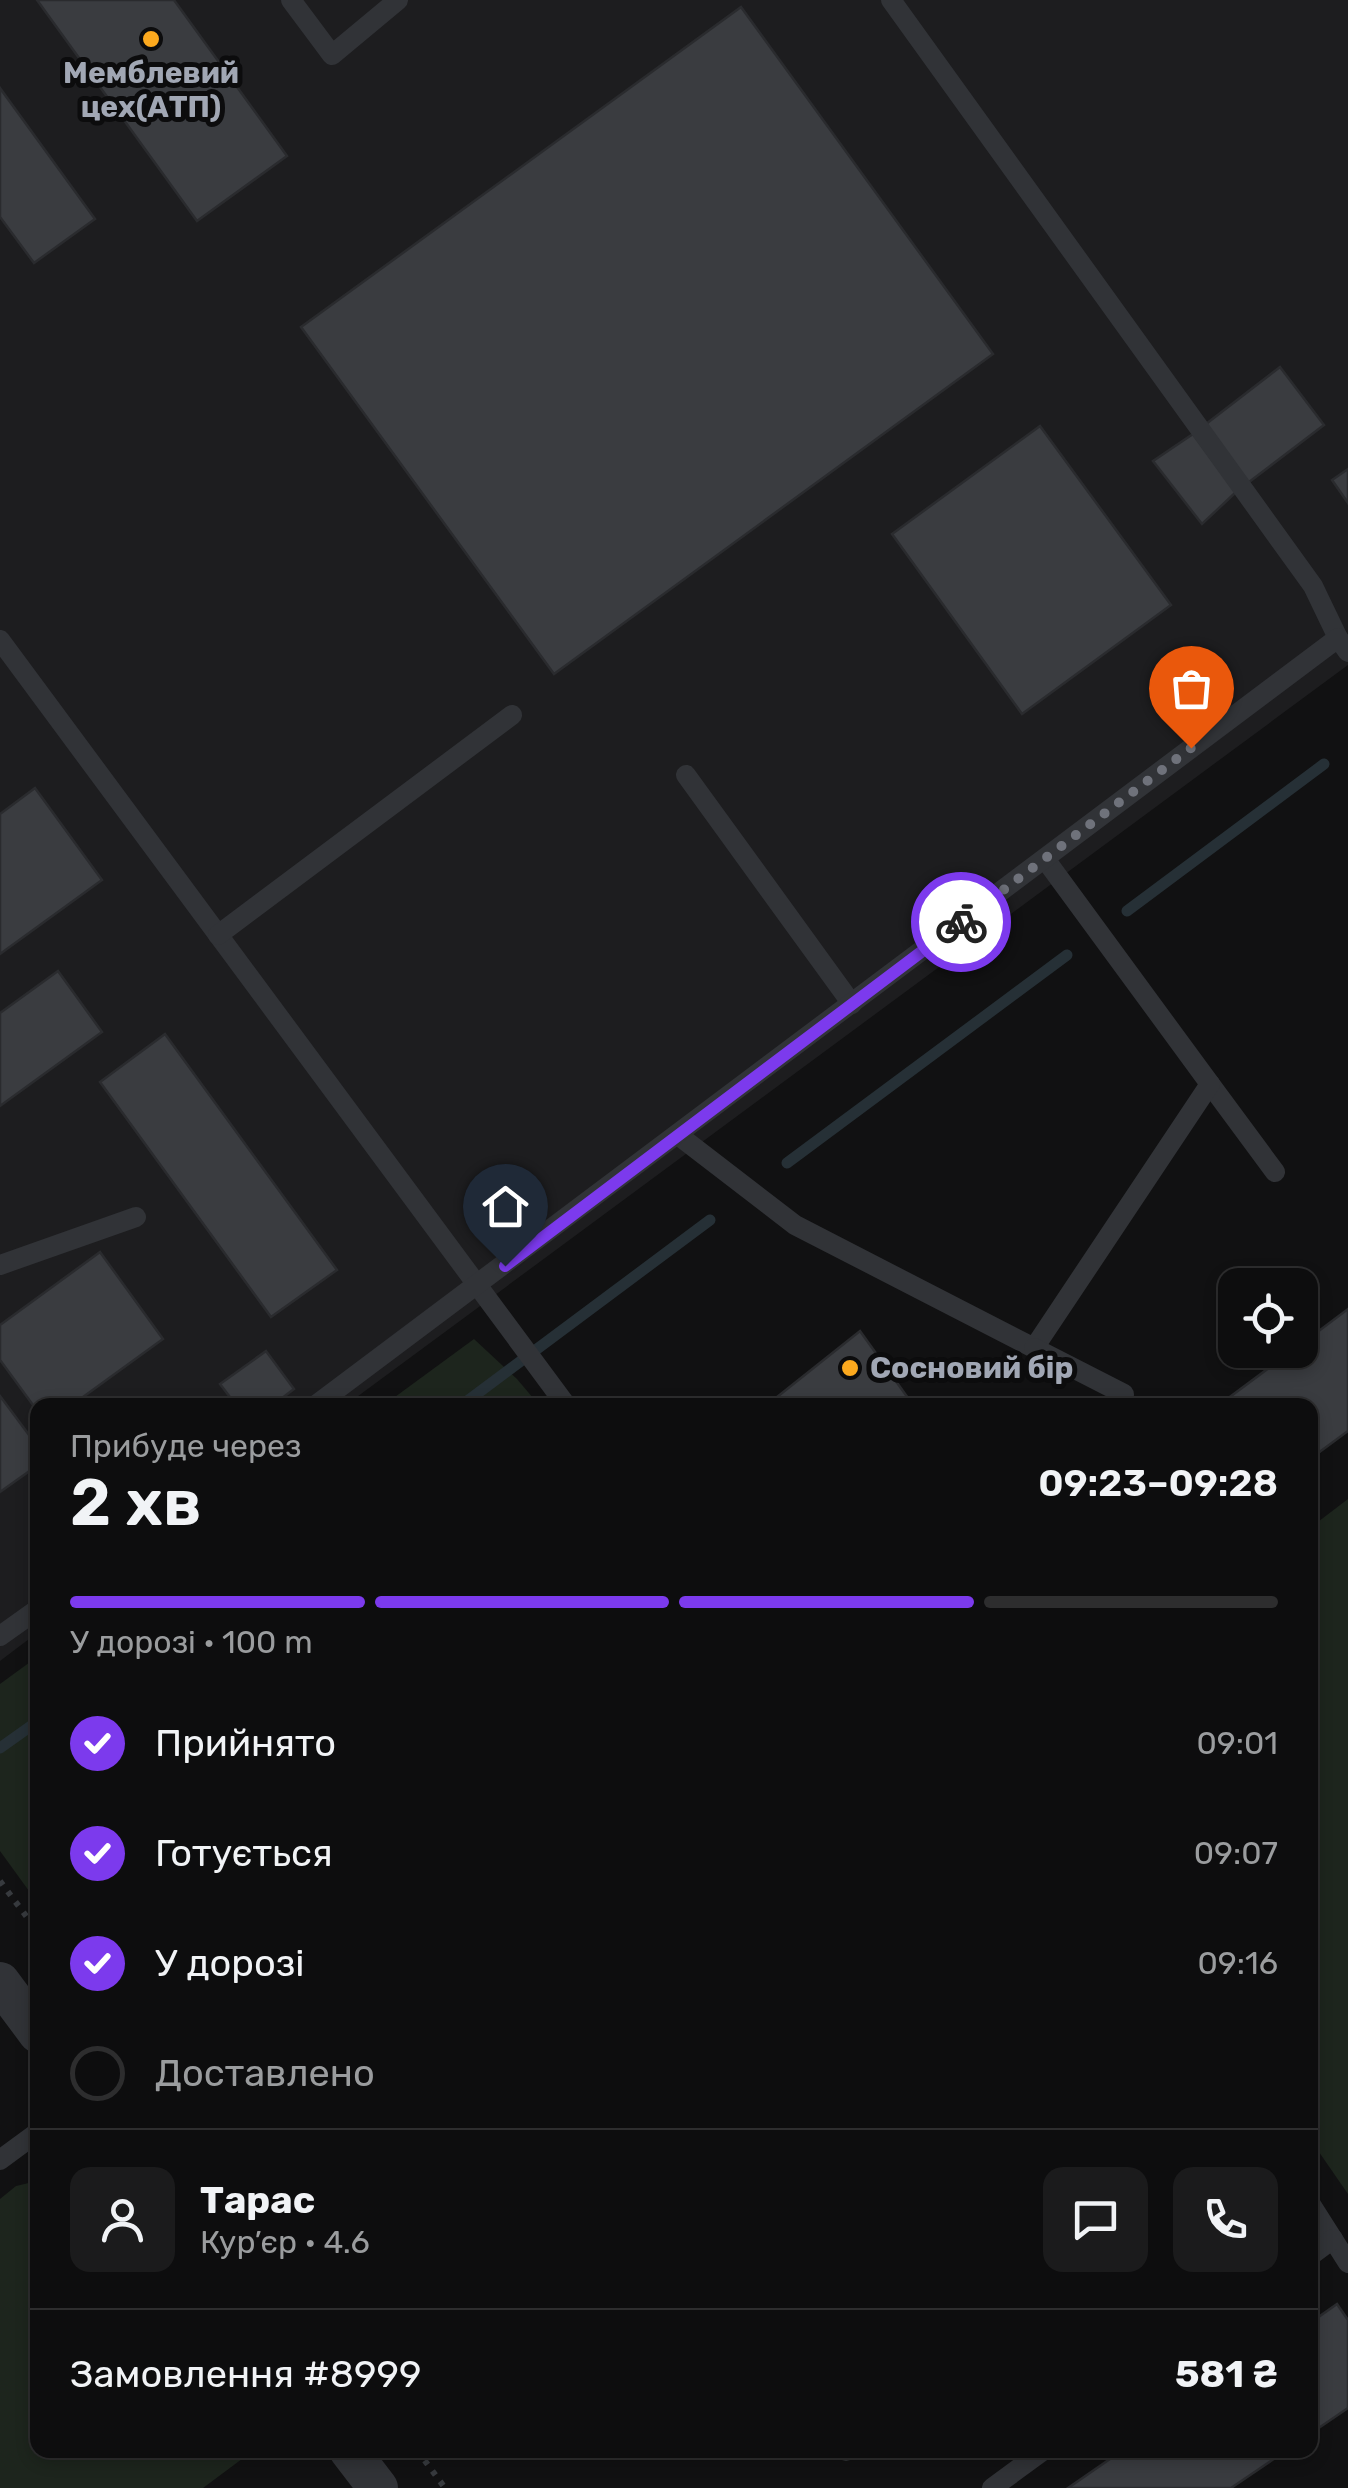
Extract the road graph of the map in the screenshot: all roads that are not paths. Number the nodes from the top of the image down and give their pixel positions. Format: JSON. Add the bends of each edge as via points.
{"nodes":[{"id":1,"x":291,"y":0,"type":"edge"},
{"id":2,"x":398,"y":0,"type":"edge"},
{"id":3,"x":891,"y":0,"type":"edge"},
{"id":4,"x":0,"y":640,"type":"edge"},
{"id":5,"x":1343,"y":645,"type":"edge"},
{"id":6,"x":512,"y":715,"type":"dead end"},
{"id":7,"x":686,"y":775,"type":"dead end"},
{"id":8,"x":1045,"y":859,"type":"junction"},
{"id":9,"x":218,"y":935,"type":"junction"},
{"id":10,"x":852,"y":1004,"type":"junction"},
{"id":11,"x":1210,"y":1084,"type":"junction"},
{"id":12,"x":678,"y":1135,"type":"junction"},
{"id":13,"x":1275,"y":1172,"type":"dead end"},
{"id":14,"x":136,"y":1216,"type":"dead end"},
{"id":15,"x":0,"y":1265,"type":"edge"},
{"id":16,"x":476,"y":1288,"type":"junction"},
{"id":17,"x":1034,"y":1348,"type":"junction"},
{"id":18,"x":1124,"y":1394,"type":"dead end"},
{"id":19,"x":326,"y":1398,"type":"edge"},
{"id":20,"x":560,"y":1398,"type":"edge"},
{"id":21,"x":30,"y":1615,"type":"edge"},
{"id":22,"x":0,"y":1636,"type":"edge"},
{"id":23,"x":0,"y":1982,"type":"edge"},
{"id":24,"x":30,"y":2022,"type":"edge"},
{"id":25,"x":30,"y":2138,"type":"edge"},
{"id":26,"x":0,"y":2160,"type":"edge"},
{"id":27,"x":1318,"y":2216,"type":"edge"},
{"id":28,"x":1333,"y":2239,"type":"junction"},
{"id":29,"x":1318,"y":2250,"type":"edge"},
{"id":30,"x":1348,"y":2263,"type":"edge"},
{"id":31,"x":355,"y":2458,"type":"edge"},
{"id":32,"x":1033,"y":2458,"type":"edge"},
{"id":33,"x":378,"y":2488,"type":"edge"},
{"id":34,"x":992,"y":2488,"type":"edge"}],
"edges":[{"from":1,"to":2,"type":"lane","via":[[332,56]]},
{"from":3,"to":5,"type":"lane","via":[[1312,586]]},
{"from":4,"to":9,"type":"lane"},
{"from":5,"to":8,"type":"lane"},
{"from":6,"to":9,"type":"lane"},
{"from":7,"to":10,"type":"lane"},
{"from":8,"to":10,"type":"lane"},
{"from":8,"to":11,"type":"lane"},
{"from":9,"to":16,"type":"lane"},
{"from":10,"to":12,"type":"lane"},
{"from":11,"to":13,"type":"lane"},
{"from":11,"to":17,"type":"lane"},
{"from":12,"to":16,"type":"lane"},
{"from":12,"to":17,"type":"lane","via":[[796,1225]]},
{"from":14,"to":15,"type":"lane"},
{"from":16,"to":19,"type":"lane"},
{"from":16,"to":20,"type":"lane"},
{"from":17,"to":18,"type":"lane"},
{"from":21,"to":22,"type":"lane"},
{"from":23,"to":24,"type":"street"},
{"from":25,"to":26,"type":"lane"},
{"from":27,"to":28,"type":"lane"},
{"from":28,"to":29,"type":"lane"},
{"from":28,"to":30,"type":"lane"},
{"from":31,"to":33,"type":"street"},
{"from":32,"to":34,"type":"lane"}]}
